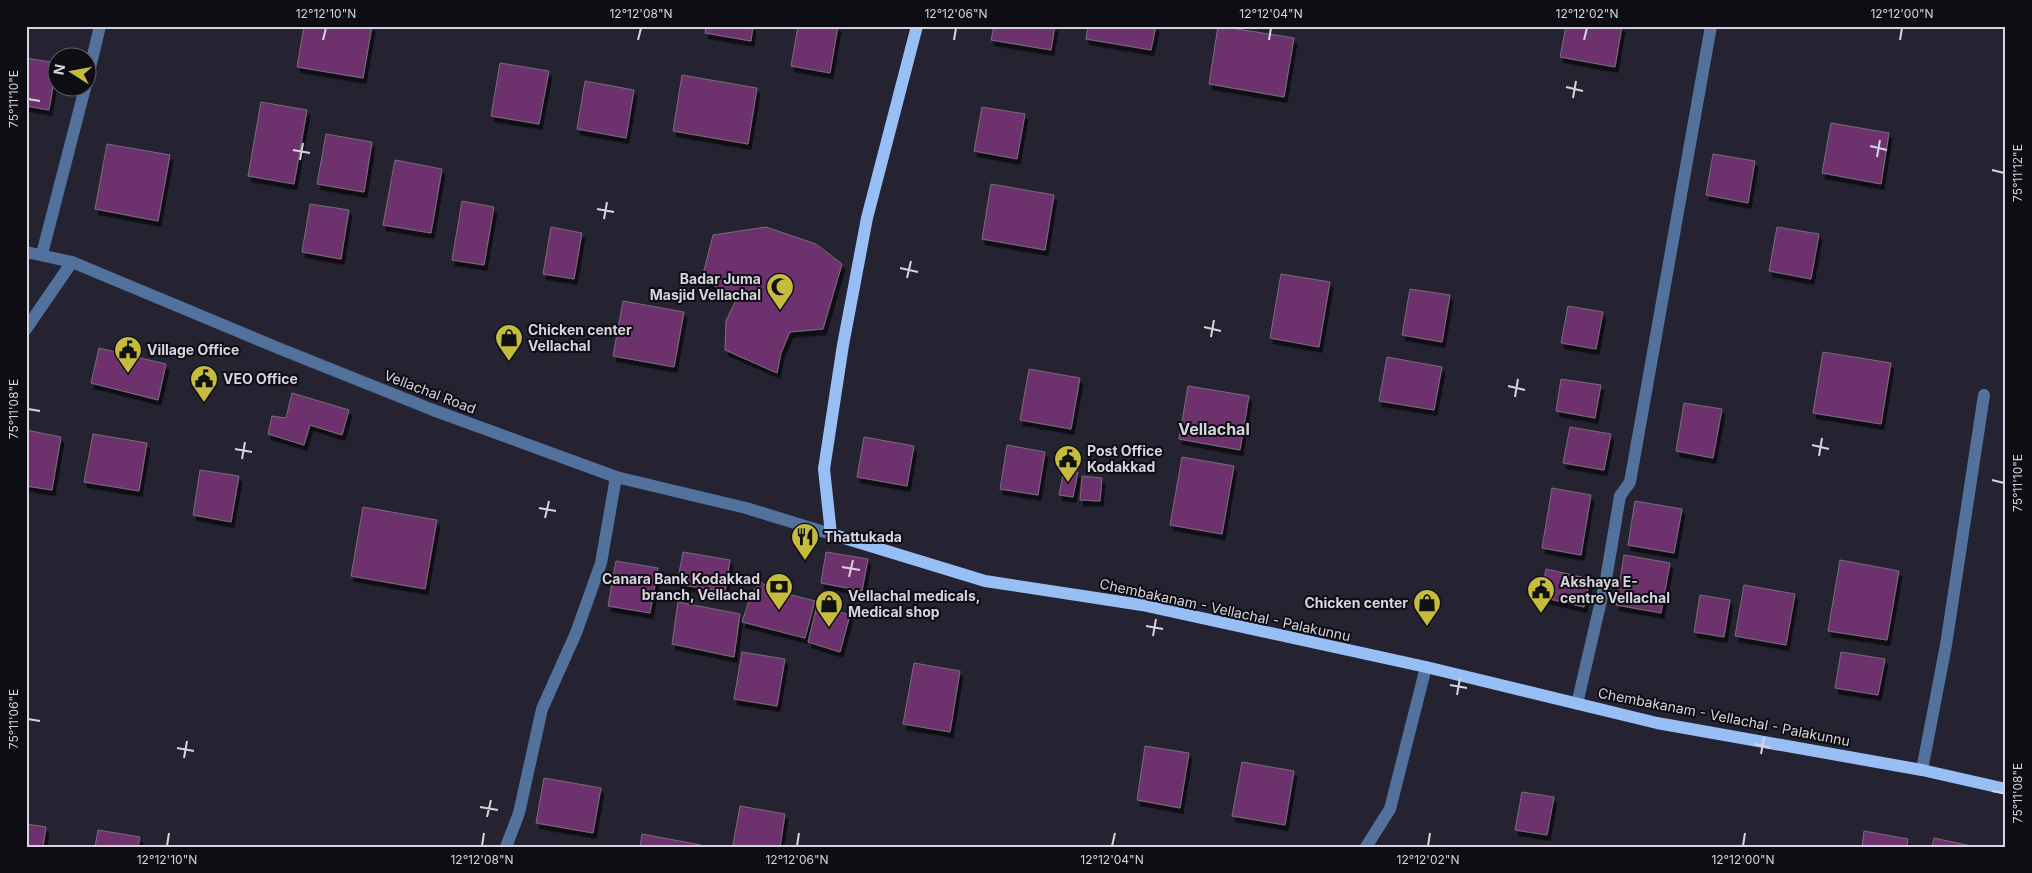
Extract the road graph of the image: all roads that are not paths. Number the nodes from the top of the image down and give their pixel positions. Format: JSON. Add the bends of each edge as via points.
{"nodes":[{"id":1,"x":100,"y":26,"type":"edge"},
{"id":2,"x":916,"y":26,"type":"edge"},
{"id":3,"x":1711,"y":26,"type":"edge"},
{"id":4,"x":95,"y":48,"type":"edge"},
{"id":5,"x":82,"y":98,"type":"edge"},
{"id":6,"x":26,"y":252,"type":"edge"},
{"id":7,"x":42,"y":254,"type":"junction"},
{"id":8,"x":72,"y":262,"type":"junction"},
{"id":9,"x":26,"y":330,"type":"edge"},
{"id":10,"x":1984,"y":395,"type":"dead end"},
{"id":11,"x":616,"y":477,"type":"junction"},
{"id":12,"x":831,"y":534,"type":"junction"},
{"id":13,"x":1426,"y":668,"type":"junction"},
{"id":14,"x":1577,"y":704,"type":"junction"},
{"id":15,"x":1922,"y":770,"type":"junction"},
{"id":16,"x":2006,"y":790,"type":"edge"},
{"id":17,"x":506,"y":847,"type":"edge"},
{"id":18,"x":1366,"y":847,"type":"edge"}],
"edges":[{"from":1,"to":4,"type":"street"},
{"from":2,"to":12,"type":"main road","via":[[867,218],[843,345],[824,469]]},
{"from":3,"to":14,"type":"street","via":[[1630,482],[1620,496],[1606,579]]},
{"from":5,"to":7,"type":"street"},
{"from":6,"to":7,"type":"street","name":"Vellachal Road"},
{"from":7,"to":8,"type":"street","name":"Vellachal Road"},
{"from":8,"to":9,"type":"street"},
{"from":8,"to":11,"type":"street","name":"Vellachal Road","via":[[433,410]]},
{"from":10,"to":15,"type":"street","via":[[1946,644]]},
{"from":11,"to":12,"type":"street","name":"Vellachal Road","via":[[746,508]]},
{"from":11,"to":17,"type":"street","via":[[601,563],[576,633],[542,709],[519,813]]},
{"from":12,"to":13,"type":"main road","name":"Chembakanam - Vellachal - Palakunnu","via":[[984,581],[1142,605]]},
{"from":13,"to":14,"type":"main road","name":"Chembakanam - Vellachal - Palakunnu"},
{"from":13,"to":18,"type":"street","via":[[1390,809]]},
{"from":14,"to":15,"type":"main road","name":"Chembakanam - Vellachal - Palakunnu","via":[[1657,723]]},
{"from":15,"to":16,"type":"main road","name":"Chembakanam - Vellachal - Palakunnu"}]}
